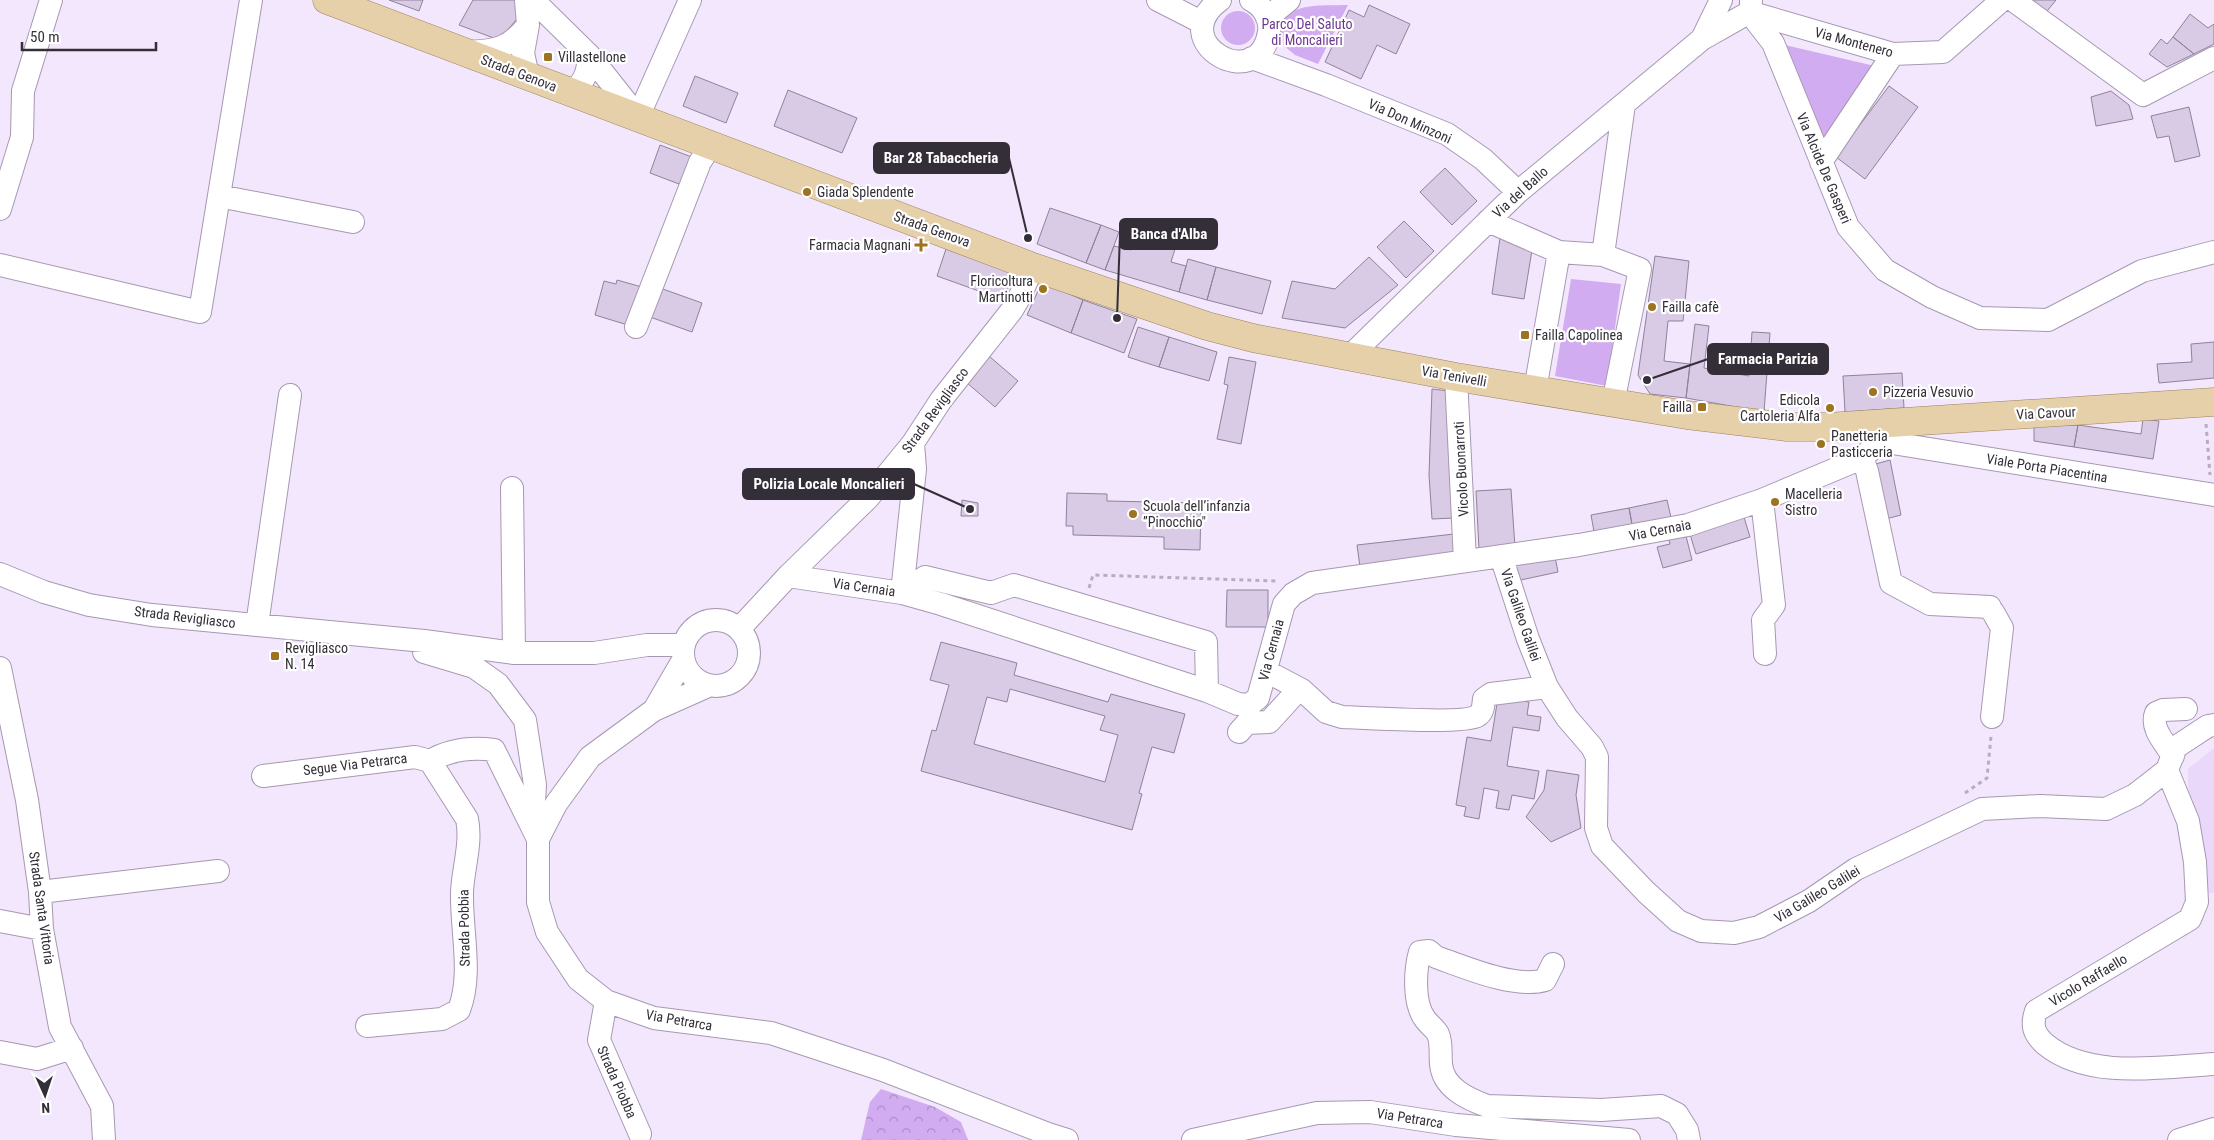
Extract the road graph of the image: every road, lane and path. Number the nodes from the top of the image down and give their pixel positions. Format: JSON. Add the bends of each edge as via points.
{"nodes":[{"id":1,"x":51,"y":0,"type":"edge"},
{"id":2,"x":251,"y":0,"type":"edge"},
{"id":3,"x":327,"y":0,"type":"edge"},
{"id":4,"x":526,"y":0,"type":"edge"},
{"id":5,"x":533,"y":0,"type":"edge"},
{"id":6,"x":690,"y":0,"type":"edge"},
{"id":7,"x":1158,"y":0,"type":"edge"},
{"id":8,"x":1220,"y":0,"type":"edge"},
{"id":9,"x":1252,"y":0,"type":"edge"},
{"id":10,"x":1289,"y":0,"type":"edge"},
{"id":11,"x":2002,"y":0,"type":"edge"},
{"id":12,"x":2013,"y":0,"type":"edge"},
{"id":13,"x":1721,"y":1,"type":"edge"},
{"id":14,"x":1745,"y":10,"type":"edge"},
{"id":15,"x":1267,"y":18,"type":"junction"},
{"id":16,"x":1203,"y":22,"type":"junction"},
{"id":17,"x":528,"y":25,"type":"junction"},
{"id":18,"x":1702,"y":39,"type":"junction"},
{"id":19,"x":1267,"y":40,"type":"junction"},
{"id":20,"x":464,"y":52,"type":"junction"},
{"id":21,"x":1893,"y":54,"type":"junction"},
{"id":22,"x":589,"y":55,"type":"junction"},
{"id":23,"x":1252,"y":58,"type":"junction"},
{"id":24,"x":2214,"y":58,"type":"edge"},
{"id":25,"x":1290,"y":71,"type":"junction"},
{"id":26,"x":528,"y":76,"type":"junction"},
{"id":27,"x":570,"y":93,"type":"junction"},
{"id":28,"x":1624,"y":104,"type":"junction"},
{"id":29,"x":638,"y":117,"type":"junction"},
{"id":30,"x":711,"y":145,"type":"junction"},
{"id":31,"x":1822,"y":162,"type":"junction"},
{"id":32,"x":1518,"y":192,"type":"junction"},
{"id":33,"x":219,"y":196,"type":"junction"},
{"id":34,"x":0,"y":209,"type":"edge"},
{"id":35,"x":1488,"y":221,"type":"junction"},
{"id":36,"x":352,"y":222,"type":"dead end"},
{"id":37,"x":1559,"y":252,"type":"junction"},
{"id":38,"x":2214,"y":252,"type":"edge"},
{"id":39,"x":1603,"y":255,"type":"junction"},
{"id":40,"x":0,"y":265,"type":"edge"},
{"id":41,"x":1037,"y":268,"type":"junction"},
{"id":42,"x":636,"y":327,"type":"dead end"},
{"id":43,"x":1349,"y":357,"type":"junction"},
{"id":44,"x":1456,"y":377,"type":"junction"},
{"id":45,"x":1535,"y":390,"type":"junction"},
{"id":46,"x":290,"y":395,"type":"dead end"},
{"id":47,"x":1613,"y":403,"type":"junction"},
{"id":48,"x":2209,"y":403,"type":"edge"},
{"id":49,"x":1879,"y":432,"type":"junction"},
{"id":50,"x":913,"y":442,"type":"junction"},
{"id":51,"x":1862,"y":458,"type":"junction"},
{"id":52,"x":512,"y":488,"type":"dead end"},
{"id":53,"x":2213,"y":494,"type":"edge"},
{"id":54,"x":1762,"y":500,"type":"junction"},
{"id":55,"x":1501,"y":556,"type":"junction"},
{"id":56,"x":1465,"y":561,"type":"junction"},
{"id":57,"x":788,"y":576,"type":"junction"},
{"id":58,"x":2,"y":580,"type":"edge"},
{"id":59,"x":902,"y":593,"type":"junction"},
{"id":60,"x":1292,"y":594,"type":"junction"},
{"id":61,"x":1085,"y":606,"type":"junction"},
{"id":62,"x":257,"y":625,"type":"junction"},
{"id":63,"x":740,"y":629,"type":"junction"},
{"id":64,"x":375,"y":638,"type":"junction"},
{"id":65,"x":683,"y":652,"type":"junction"},
{"id":66,"x":514,"y":653,"type":"junction"},
{"id":67,"x":1765,"y":654,"type":"dead end"},
{"id":68,"x":0,"y":668,"type":"edge"},
{"id":69,"x":1266,"y":671,"type":"junction"},
{"id":70,"x":708,"y":686,"type":"junction"},
{"id":71,"x":1546,"y":688,"type":"junction"},
{"id":72,"x":1299,"y":689,"type":"junction"},
{"id":73,"x":1207,"y":691,"type":"junction"},
{"id":74,"x":2186,"y":709,"type":"dead end"},
{"id":75,"x":654,"y":710,"type":"junction"},
{"id":76,"x":1992,"y":718,"type":"joint"},
{"id":77,"x":2214,"y":725,"type":"edge"},
{"id":78,"x":1239,"y":732,"type":"dead end"},
{"id":79,"x":430,"y":761,"type":"junction"},
{"id":80,"x":2170,"y":763,"type":"junction"},
{"id":81,"x":263,"y":776,"type":"dead end"},
{"id":82,"x":1963,"y":818,"type":"junction"},
{"id":83,"x":534,"y":829,"type":"junction"},
{"id":84,"x":218,"y":871,"type":"dead end"},
{"id":85,"x":40,"y":892,"type":"junction"},
{"id":86,"x":2214,"y":905,"type":"edge"},
{"id":87,"x":2190,"y":919,"type":"junction"},
{"id":88,"x":0,"y":921,"type":"edge"},
{"id":89,"x":42,"y":929,"type":"junction"},
{"id":90,"x":1553,"y":964,"type":"dead end"},
{"id":91,"x":606,"y":1001,"type":"junction"},
{"id":92,"x":367,"y":1026,"type":"dead end"},
{"id":93,"x":72,"y":1048,"type":"junction"},
{"id":94,"x":0,"y":1052,"type":"edge"},
{"id":95,"x":2214,"y":1064,"type":"edge"},
{"id":96,"x":2214,"y":1129,"type":"edge"},
{"id":97,"x":640,"y":1134,"type":"dead end"},
{"id":98,"x":104,"y":1140,"type":"edge"},
{"id":99,"x":1067,"y":1140,"type":"edge"},
{"id":100,"x":1193,"y":1140,"type":"edge"},
{"id":101,"x":1629,"y":1140,"type":"edge"},
{"id":102,"x":1689,"y":1140,"type":"edge"},
{"id":103,"x":2179,"y":1140,"type":"edge"}],
"edges":[{"from":1,"to":34,"type":"street","via":[[23,91],[22,137]]},
{"from":2,"to":33,"type":"street"},
{"from":3,"to":20,"type":"main road","name":"Strada Genova"},
{"from":4,"to":17,"type":"street"},
{"from":5,"to":22,"type":"street"},
{"from":6,"to":29,"type":"street"},
{"from":7,"to":16,"type":"street"},
{"from":8,"to":16,"type":"street","via":[[1206,13]]},
{"from":9,"to":15,"type":"street"},
{"from":10,"to":15,"type":"street"},
{"from":11,"to":21,"type":"street","name":"Via Montenero","via":[[1943,52]]},
{"from":12,"to":24,"type":"street","via":[[2142,94]]},
{"from":13,"to":14,"type":"street","name":"Via Alcide De Gasperi","via":[[1722,10],[1728,16]]},
{"from":13,"to":18,"type":"street"},
{"from":14,"to":18,"type":"street","name":"Via del Ballo"},
{"from":14,"to":21,"type":"street","name":"Via Montenero"},
{"from":14,"to":31,"type":"street","name":"Via Alcide De Gasperi","via":[[1772,43]]},
{"from":15,"to":19,"type":"street"},
{"from":16,"to":23,"type":"street","via":[[1206,44],[1221,59],[1242,62]]},
{"from":17,"to":20,"type":"street","via":[[503,48]]},
{"from":17,"to":26,"type":"street","via":[[523,53]]},
{"from":18,"to":28,"type":"street","name":"Via del Ballo"},
{"from":19,"to":23,"type":"street"},
{"from":19,"to":25,"type":"street"},
{"from":20,"to":26,"type":"main road","name":"Strada Genova"},
{"from":21,"to":31,"type":"street"},
{"from":22,"to":27,"type":"street","via":[[587,75]]},
{"from":22,"to":29,"type":"street"},
{"from":23,"to":25,"type":"street","name":"Via Don Minzoni"},
{"from":25,"to":32,"type":"street","name":"Via Don Minzoni","via":[[1447,134],[1483,159]]},
{"from":26,"to":27,"type":"main road","name":"Strada Genova"},
{"from":27,"to":29,"type":"main road","name":"Strada Genova"},
{"from":28,"to":32,"type":"street","name":"Via del Ballo"},
{"from":28,"to":39,"type":"street"},
{"from":29,"to":30,"type":"main road","name":"Strada Genova"},
{"from":30,"to":41,"type":"main road","name":"Strada Genova"},
{"from":30,"to":42,"type":"street","via":[[700,162]]},
{"from":31,"to":38,"type":"street","name":"Via Alcide De Gasperi","via":[[1848,227],[1885,270],[1932,297],[1980,318],[2048,320],[2142,271]]},
{"from":32,"to":35,"type":"street","name":"Via del Ballo"},
{"from":33,"to":36,"type":"street"},
{"from":33,"to":40,"type":"street","via":[[200,312]]},
{"from":35,"to":37,"type":"street"},
{"from":35,"to":43,"type":"street","name":"Via del Ballo"},
{"from":37,"to":39,"type":"street"},
{"from":37,"to":45,"type":"street"},
{"from":39,"to":47,"type":"street","via":[[1640,269]]},
{"from":41,"to":43,"type":"main road","name":"Via Tenivelli","via":[[1207,326]]},
{"from":41,"to":50,"type":"street","name":"Strada Revigliasco","via":[[1012,310],[941,400]]},
{"from":43,"to":44,"type":"main road","name":"Via Tenivelli"},
{"from":44,"to":45,"type":"main road","name":"Via Tenivelli"},
{"from":44,"to":56,"type":"street","name":"Vicolo Buonarroti"},
{"from":45,"to":47,"type":"main road","name":"Via Tenivelli"},
{"from":46,"to":62,"type":"street"},
{"from":47,"to":49,"type":"main road","name":"Via Tenivelli","via":[[1787,427]]},
{"from":48,"to":49,"type":"main road","name":"Via Cavour"},
{"from":48,"to":53,"type":"path"},
{"from":49,"to":51,"type":"street","name":"Via Cernaia"},
{"from":49,"to":53,"type":"street","name":"Viale Porta Piacentina"},
{"from":50,"to":57,"type":"street","name":"Strada Revigliasco","via":[[868,498]]},
{"from":50,"to":59,"type":"street","via":[[915,469]]},
{"from":51,"to":54,"type":"street","name":"Via Cernaia"},
{"from":51,"to":76,"type":"street","via":[[1891,583],[1930,604],[1991,610],[2002,628]]},
{"from":52,"to":66,"type":"street"},
{"from":54,"to":55,"type":"street","name":"Via Cernaia","via":[[1688,525]]},
{"from":54,"to":67,"type":"street","via":[[1774,605],[1764,620]]},
{"from":55,"to":56,"type":"street","name":"Via Cernaia"},
{"from":55,"to":71,"type":"street","name":"Via Galileo Galilei"},
{"from":56,"to":60,"type":"street","name":"Via Cernaia","via":[[1312,583]]},
{"from":57,"to":59,"type":"street","name":"Via Cernaia"},
{"from":57,"to":63,"type":"street","name":"Strada Revigliasco"},
{"from":58,"to":62,"type":"street","name":"Strada Revigliasco","via":[[89,605]]},
{"from":59,"to":61,"type":"street","via":[[925,577],[991,593],[1014,585]]},
{"from":59,"to":73,"type":"street","name":"Via Cernaia"},
{"from":60,"to":61,"type":"path","via":[[1280,581],[1093,575]]},
{"from":60,"to":69,"type":"street","name":"Via Cernaia","via":[[1284,604]]},
{"from":61,"to":73,"type":"street","via":[[1206,642]]},
{"from":62,"to":64,"type":"street","name":"Strada Revigliasco"},
{"from":63,"to":65,"type":"street","via":[[722,620],[702,623],[694,628]]},
{"from":63,"to":70,"type":"street","via":[[749,648],[746,669],[730,684]]},
{"from":64,"to":66,"type":"street","name":"Strada Revigliasco"},
{"from":64,"to":83,"type":"street","name":"Strada Revigliasco","via":[[474,667],[498,684],[525,720],[535,785]]},
{"from":65,"to":66,"type":"street","name":"Strada Revigliasco","via":[[647,645],[594,654]]},
{"from":65,"to":70,"type":"street","via":[[692,676]]},
{"from":65,"to":75,"type":"street","name":"Via Petrarca"},
{"from":68,"to":85,"type":"street","name":"Strada Santa Vittoria","via":[[27,800]]},
{"from":69,"to":72,"type":"street"},
{"from":69,"to":73,"type":"street","name":"Via Cernaia","via":[[1258,698],[1249,705],[1238,704]]},
{"from":70,"to":75,"type":"street","name":"Via Petrarca"},
{"from":71,"to":72,"type":"street","via":[[1491,694],[1484,699],[1482,712],[1476,718],[1452,720],[1342,717],[1326,712]]},
{"from":71,"to":82,"type":"street","name":"Via Galileo Galilei","via":[[1597,757],[1596,828],[1602,846],[1678,921],[1700,930],[1734,933],[1759,927],[1809,901],[1856,869]]},
{"from":72,"to":78,"type":"street","via":[[1269,722],[1247,724]]},
{"from":74,"to":80,"type":"street","via":[[2156,713],[2154,726]]},
{"from":75,"to":83,"type":"street","name":"Via Petrarca","via":[[590,757]]},
{"from":76,"to":82,"type":"path","via":[[1987,778],[1956,800]]},
{"from":77,"to":80,"type":"street","name":"Via Galileo Galilei","via":[[2176,747]]},
{"from":79,"to":81,"type":"street","name":"Segue Via Petrarca","via":[[415,757]]},
{"from":79,"to":83,"type":"street","name":"Segue Via Petrarca","via":[[442,754],[478,747],[494,750]]},
{"from":79,"to":92,"type":"street","name":"Strada Pobbia","via":[[467,820],[469,830],[462,892],[466,994],[459,1010],[442,1019]]},
{"from":80,"to":82,"type":"street","name":"Via Galileo Galilei","via":[[2135,796],[2106,809],[2040,806],[1982,809]]},
{"from":80,"to":87,"type":"street","via":[[2188,821],[2195,862],[2197,902]]},
{"from":83,"to":91,"type":"street","name":"Via Petrarca","via":[[538,902],[547,932],[578,979]]},
{"from":84,"to":85,"type":"street"},
{"from":85,"to":89,"type":"street","name":"Strada Santa Vittoria"},
{"from":86,"to":87,"type":"street","name":"Vicolo Raffaello"},
{"from":87,"to":95,"type":"street","name":"Vicolo Raffaello","via":[[2036,1011],[2032,1022],[2036,1036],[2056,1053],[2091,1066],[2128,1069]]},
{"from":88,"to":89,"type":"street"},
{"from":89,"to":93,"type":"street","name":"Strada Santa Vittoria","via":[[60,1027]]},
{"from":90,"to":102,"type":"street","via":[[1545,980],[1536,982],[1488,976],[1436,957],[1429,951],[1420,952],[1417,1002],[1424,1019],[1437,1032],[1441,1067],[1455,1090],[1487,1106],[1601,1110],[1661,1106],[1676,1114],[1687,1130]]},
{"from":91,"to":97,"type":"street","name":"Strada Piobba","via":[[598,1040]]},
{"from":91,"to":99,"type":"street","name":"Via Petrarca","via":[[654,1018],[771,1034],[883,1070]]},
{"from":93,"to":94,"type":"street","via":[[37,1059]]},
{"from":93,"to":98,"type":"street","name":"Strada Santa Vittoria","via":[[102,1106]]},
{"from":96,"to":103,"type":"street"},
{"from":100,"to":101,"type":"street","name":"Via Petrarca","via":[[1317,1113],[1370,1112],[1456,1125]]}]}
